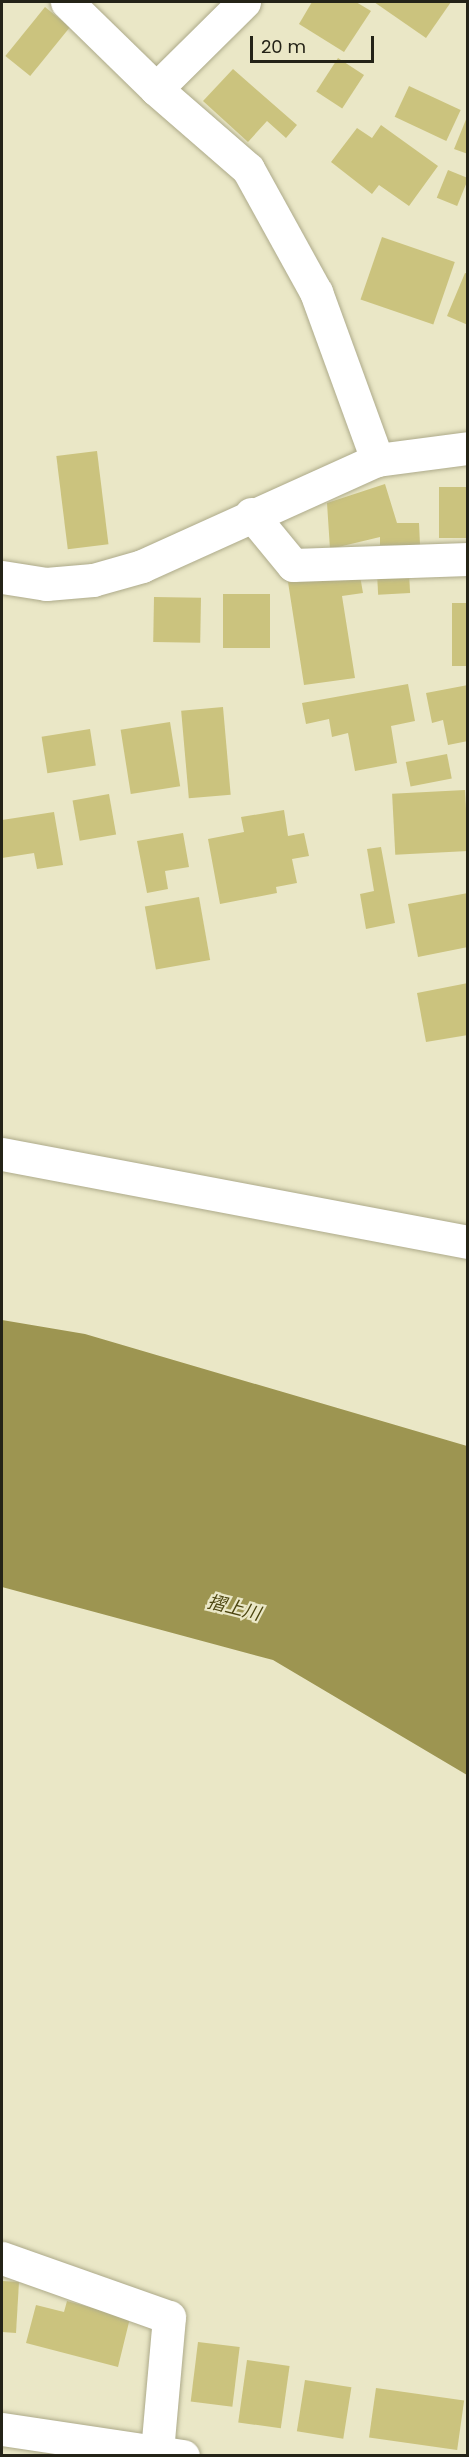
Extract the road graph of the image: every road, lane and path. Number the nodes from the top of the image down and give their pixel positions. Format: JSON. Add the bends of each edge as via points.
{"nodes":[{"id":1,"x":67,"y":2,"type":"edge"},
{"id":2,"x":244,"y":2,"type":"edge"},
{"id":3,"x":156,"y":89,"type":"junction"},
{"id":4,"x":468,"y":448,"type":"edge"},
{"id":5,"x":377,"y":460,"type":"junction"},
{"id":6,"x":251,"y":514,"type":"junction"},
{"id":7,"x":468,"y":559,"type":"edge"},
{"id":8,"x":2,"y":577,"type":"edge"},
{"id":9,"x":2,"y":1154,"type":"edge"},
{"id":10,"x":468,"y":1242,"type":"edge"},
{"id":11,"x":2,"y":2258,"type":"edge"},
{"id":12,"x":2,"y":2429,"type":"edge"},
{"id":13,"x":170,"y":2454,"type":"edge"}],
"edges":[{"from":1,"to":3,"type":"street"},
{"from":2,"to":3,"type":"street"},
{"from":3,"to":5,"type":"street","via":[[248,169],[316,292]]},
{"from":4,"to":5,"type":"street"},
{"from":5,"to":6,"type":"street"},
{"from":6,"to":7,"type":"street","via":[[293,565]]},
{"from":6,"to":8,"type":"street","via":[[142,566],[93,580],[46,584]]},
{"from":9,"to":10,"type":"street"},
{"from":11,"to":13,"type":"street","via":[[169,2317]]},
{"from":12,"to":13,"type":"street"}]}
